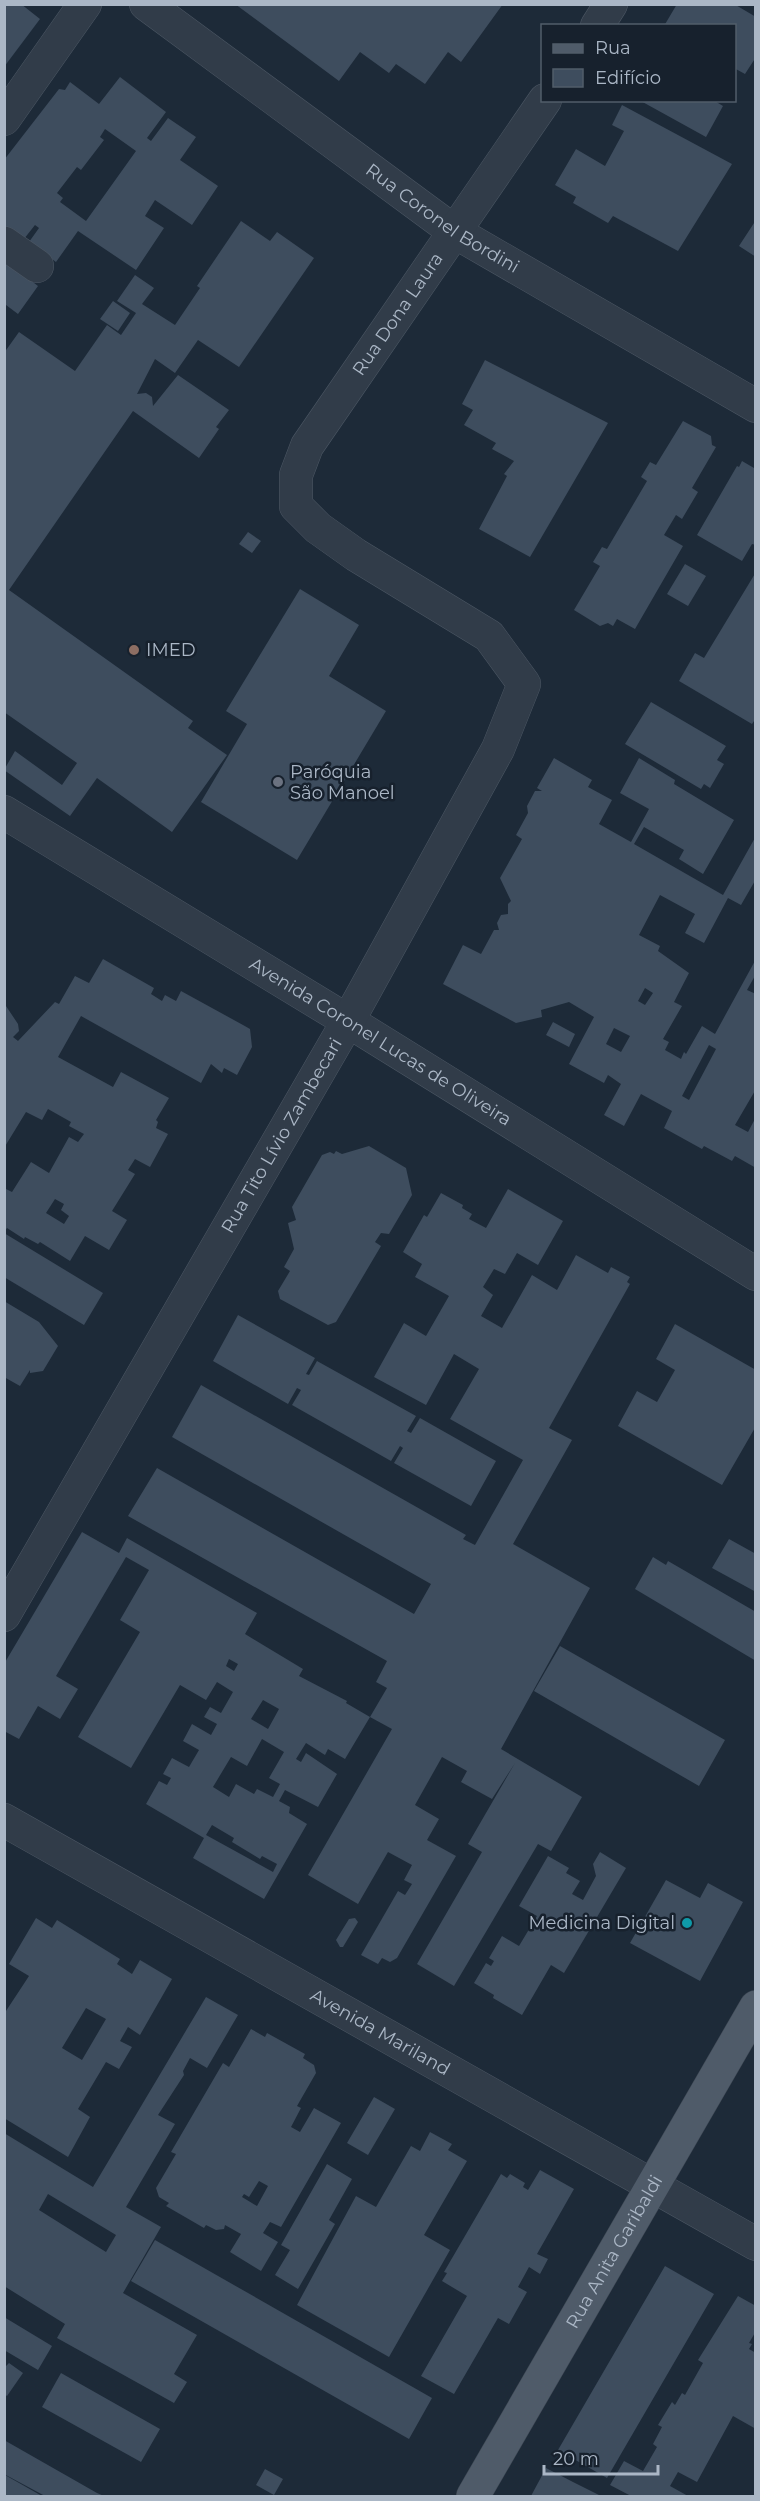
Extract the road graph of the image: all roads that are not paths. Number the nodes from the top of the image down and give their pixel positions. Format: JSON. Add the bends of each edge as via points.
{"nodes":[{"id":1,"x":85,"y":4,"type":"edge"},
{"id":2,"x":146,"y":4,"type":"edge"},
{"id":3,"x":611,"y":4,"type":"edge"},
{"id":4,"x":598,"y":24,"type":"edge"},
{"id":5,"x":544,"y":102,"type":"edge"},
{"id":6,"x":4,"y":119,"type":"edge"},
{"id":7,"x":455,"y":232,"type":"junction"},
{"id":8,"x":4,"y":243,"type":"edge"},
{"id":9,"x":37,"y":266,"type":"dead end"},
{"id":10,"x":756,"y":406,"type":"edge"},
{"id":11,"x":296,"y":506,"type":"joint"},
{"id":12,"x":4,"y":812,"type":"edge"},
{"id":13,"x":348,"y":1021,"type":"junction"},
{"id":14,"x":756,"y":1274,"type":"edge"},
{"id":15,"x":4,"y":1614,"type":"edge"},
{"id":16,"x":4,"y":1820,"type":"edge"},
{"id":17,"x":756,"y":2007,"type":"edge"},
{"id":18,"x":652,"y":2186,"type":"junction"},
{"id":19,"x":756,"y":2244,"type":"edge"},
{"id":20,"x":473,"y":2496,"type":"edge"}],
"edges":[{"from":1,"to":6,"type":"street"},
{"from":2,"to":7,"type":"street","name":"Rua Coronel Bordini"},
{"from":3,"to":4,"type":"street"},
{"from":5,"to":7,"type":"street","name":"Rua Dona Laura"},
{"from":7,"to":10,"type":"street","name":"Rua Coronel Bordini"},
{"from":7,"to":11,"type":"street","name":"Rua Dona Laura","via":[[307,446],[296,475]]},
{"from":8,"to":9,"type":"street"},
{"from":11,"to":13,"type":"street","name":"Rua Tito Lívio Zambecari","via":[[318,528],[356,555],[489,636],[524,684],[498,749]]},
{"from":12,"to":13,"type":"street","name":"Avenida Coronel Lucas de Oliveira"},
{"from":13,"to":14,"type":"street","name":"Avenida Coronel Lucas de Oliveira"},
{"from":13,"to":15,"type":"street","name":"Rua Tito Lívio Zambecari"},
{"from":16,"to":18,"type":"street","name":"Avenida Mariland"},
{"from":17,"to":18,"type":"main road","name":"Rua Anita Garibaldi"},
{"from":18,"to":19,"type":"street","name":"Avenida Mariland"},
{"from":18,"to":20,"type":"main road","name":"Rua Anita Garibaldi"}]}
